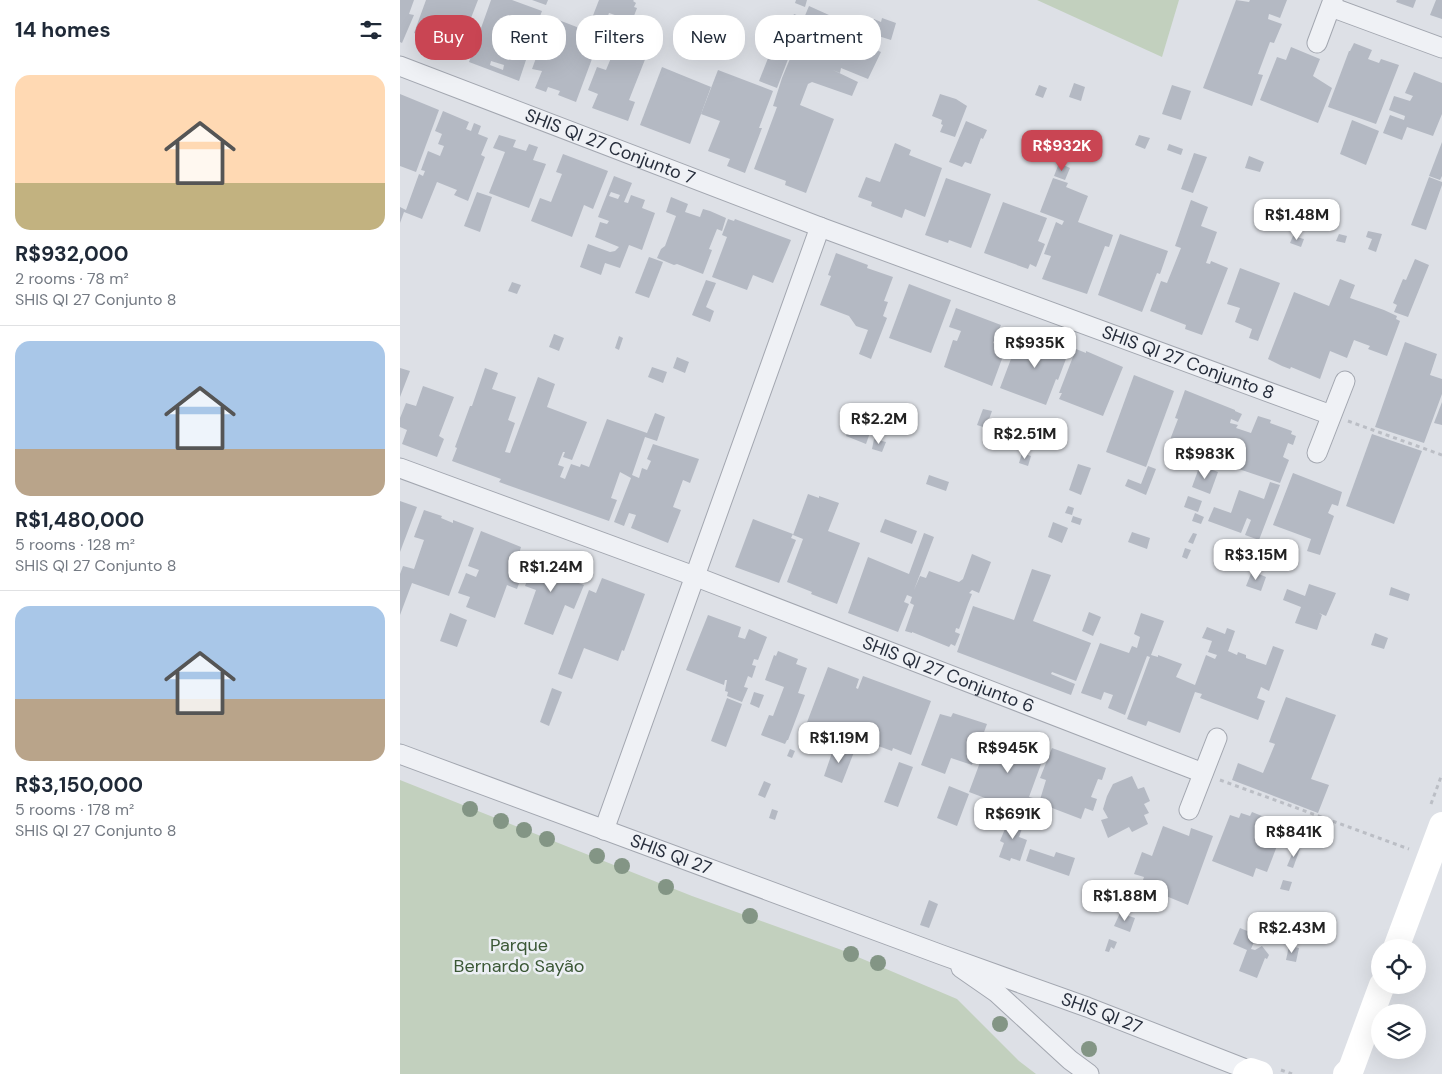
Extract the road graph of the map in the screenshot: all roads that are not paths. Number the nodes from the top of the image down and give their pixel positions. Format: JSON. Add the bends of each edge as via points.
{"nodes":[{"id":1,"x":1332,"y":3,"type":"edge"},
{"id":2,"x":1317,"y":43,"type":"dead end"},
{"id":3,"x":1442,"y":48,"type":"edge"},
{"id":4,"x":400,"y":66,"type":"edge"},
{"id":5,"x":820,"y":227,"type":"junction"},
{"id":6,"x":1344,"y":381,"type":"dead end"},
{"id":7,"x":1332,"y":415,"type":"junction"},
{"id":8,"x":1317,"y":453,"type":"dead end"},
{"id":9,"x":400,"y":468,"type":"edge"},
{"id":10,"x":694,"y":576,"type":"junction"},
{"id":11,"x":1217,"y":738,"type":"dead end"},
{"id":12,"x":400,"y":754,"type":"edge"},
{"id":13,"x":1203,"y":774,"type":"junction"},
{"id":14,"x":1189,"y":810,"type":"dead end"},
{"id":15,"x":1442,"y":825,"type":"edge"},
{"id":16,"x":604,"y":830,"type":"junction"},
{"id":17,"x":1399,"y":939,"type":"edge"},
{"id":18,"x":942,"y":955,"type":"junction"},
{"id":19,"x":1379,"y":994,"type":"edge"},
{"id":20,"x":1350,"y":1072,"type":"edge"},
{"id":21,"x":1252,"y":1073,"type":"edge"},
{"id":22,"x":1089,"y":1074,"type":"edge"}],
"edges":[{"from":1,"to":2,"type":"street"},
{"from":1,"to":3,"type":"street"},
{"from":4,"to":5,"type":"street","name":"SHIS QI 27 Conjunto 7"},
{"from":5,"to":7,"type":"street","name":"SHIS QI 27 Conjunto 8"},
{"from":5,"to":10,"type":"street"},
{"from":6,"to":7,"type":"street"},
{"from":7,"to":8,"type":"street"},
{"from":9,"to":10,"type":"street","name":"SHIS QI 27 Conjunto 6"},
{"from":10,"to":13,"type":"street","name":"SHIS QI 27 Conjunto 6"},
{"from":10,"to":16,"type":"street"},
{"from":11,"to":13,"type":"street"},
{"from":12,"to":16,"type":"street","name":"SHIS QI 27"},
{"from":13,"to":14,"type":"street"},
{"from":15,"to":17,"type":"street"},
{"from":16,"to":18,"type":"street","name":"SHIS QI 27"},
{"from":18,"to":21,"type":"street","name":"SHIS QI 27","via":[[1087,1007]]},
{"from":18,"to":22,"type":"street","name":"SHIS QI 27","via":[[997,993]]},
{"from":19,"to":20,"type":"street"}]}
